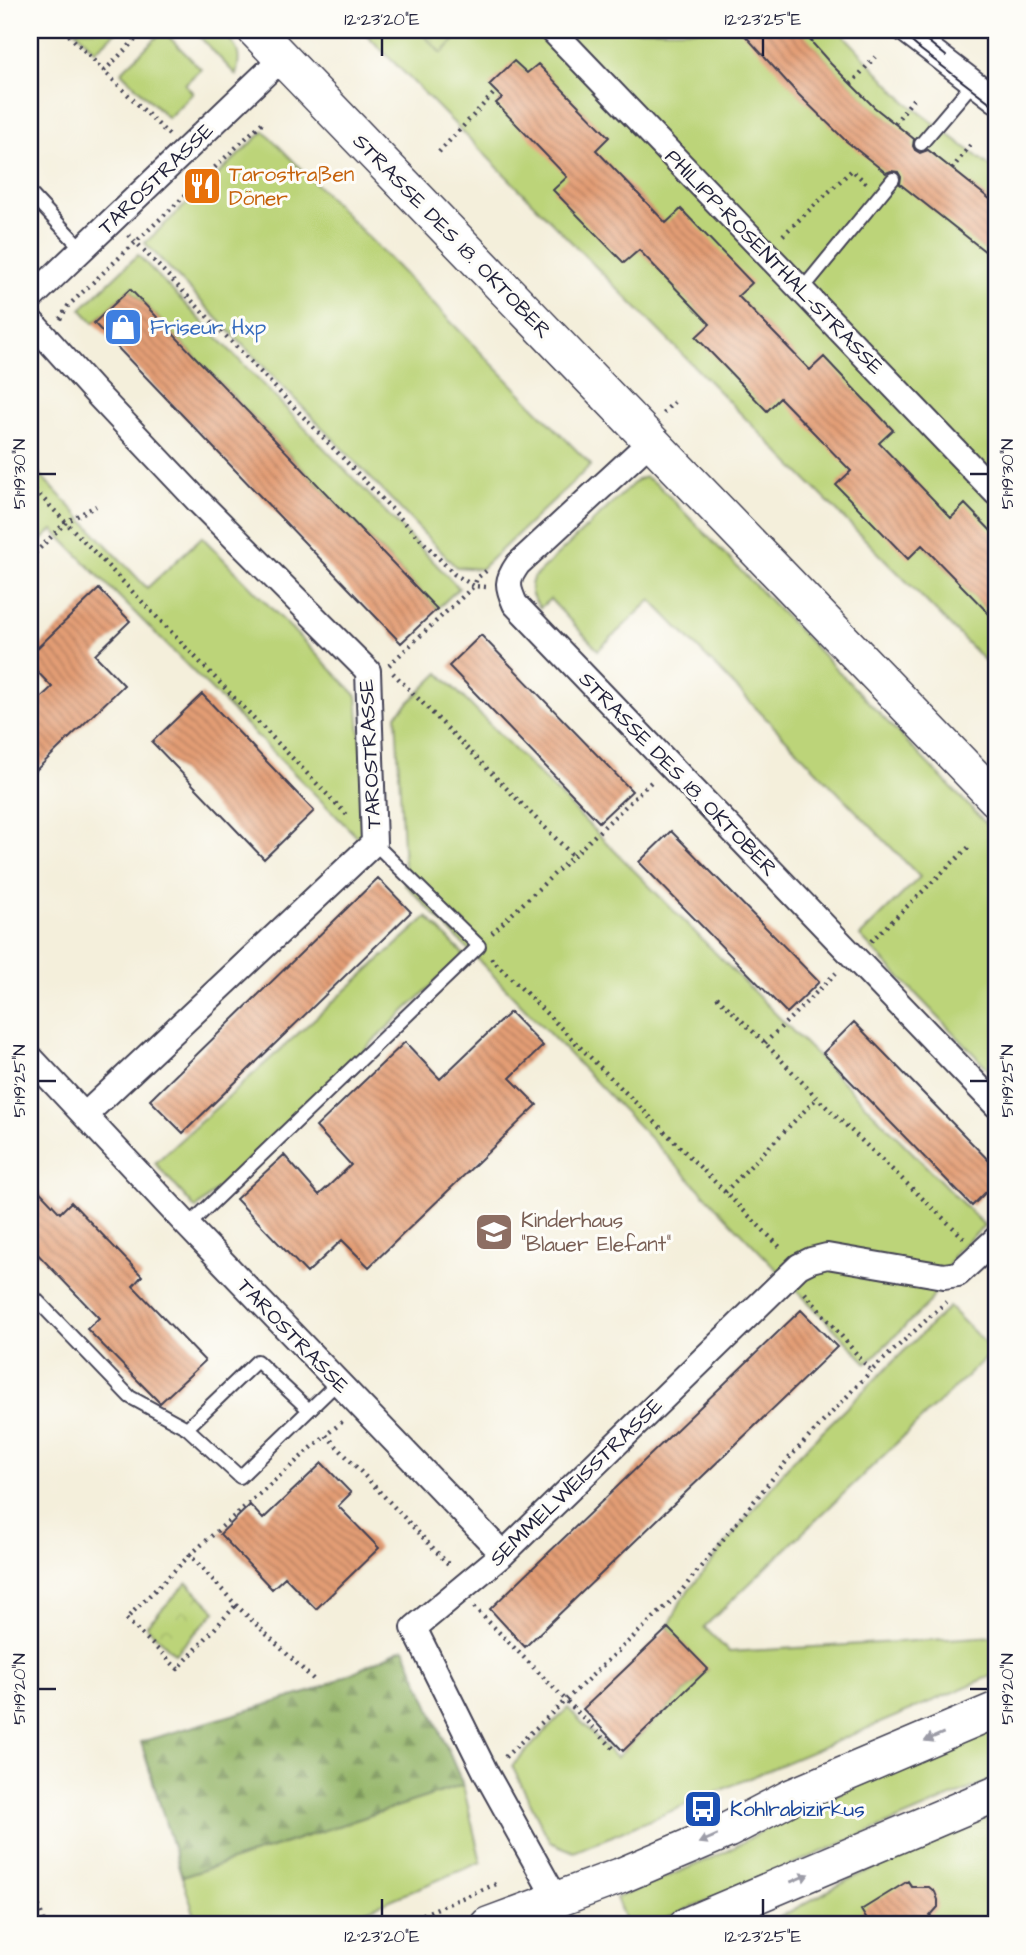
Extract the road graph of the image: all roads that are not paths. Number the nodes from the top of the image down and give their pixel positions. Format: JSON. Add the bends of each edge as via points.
{"nodes":[{"id":1,"x":255,"y":30,"type":"edge"},
{"id":2,"x":552,"y":30,"type":"edge"},
{"id":3,"x":905,"y":30,"type":"edge"},
{"id":4,"x":282,"y":58,"type":"junction"},
{"id":5,"x":973,"y":83,"type":"junction"},
{"id":6,"x":996,"y":100,"type":"edge"},
{"id":7,"x":921,"y":145,"type":"dead end"},
{"id":8,"x":893,"y":179,"type":"dead end"},
{"id":9,"x":30,"y":193,"type":"edge"},
{"id":10,"x":82,"y":248,"type":"junction"},
{"id":11,"x":801,"y":291,"type":"junction"},
{"id":12,"x":30,"y":299,"type":"edge"},
{"id":13,"x":38,"y":329,"type":"edge"},
{"id":14,"x":650,"y":442,"type":"junction"},
{"id":15,"x":996,"y":493,"type":"edge"},
{"id":16,"x":996,"y":799,"type":"edge"},
{"id":17,"x":374,"y":843,"type":"junction"},
{"id":18,"x":30,"y":1057,"type":"edge"},
{"id":19,"x":996,"y":1105,"type":"edge"},
{"id":20,"x":85,"y":1115,"type":"junction"},
{"id":21,"x":188,"y":1226,"type":"junction"},
{"id":22,"x":988,"y":1246,"type":"edge"},
{"id":23,"x":30,"y":1293,"type":"edge"},
{"id":24,"x":338,"y":1382,"type":"junction"},
{"id":25,"x":309,"y":1410,"type":"junction"},
{"id":26,"x":187,"y":1428,"type":"junction"},
{"id":27,"x":503,"y":1554,"type":"junction"},
{"id":28,"x":996,"y":1710,"type":"edge"},
{"id":29,"x":996,"y":1794,"type":"edge"},
{"id":30,"x":563,"y":1912,"type":"edge"},
{"id":31,"x":488,"y":1925,"type":"edge"},
{"id":32,"x":687,"y":1925,"type":"edge"}],
"edges":[{"from":1,"to":4,"type":"main road","name":"STRASSE DES 18. OKTOBER"},
{"from":2,"to":11,"type":"street","name":"PHILIPP-ROSENTHAL-STRASSE"},
{"from":3,"to":5,"type":"street"},
{"from":4,"to":10,"type":"street","name":"TAROSTRASSE"},
{"from":4,"to":14,"type":"main road","name":"STRASSE DES 18. OKTOBER"},
{"from":5,"to":6,"type":"street"},
{"from":5,"to":7,"type":"lane"},
{"from":8,"to":11,"type":"lane"},
{"from":9,"to":10,"type":"lane"},
{"from":10,"to":12,"type":"street","name":"TAROSTRASSE"},
{"from":11,"to":15,"type":"street","name":"PHILIPP-ROSENTHAL-STRASSE"},
{"from":13,"to":17,"type":"street","name":"TAROSTRASSE","via":[[198,501],[368,671]]},
{"from":14,"to":16,"type":"main road","name":"STRASSE DES 18. OKTOBER"},
{"from":14,"to":19,"type":"street","name":"STRASSE DES 18. OKTOBER","via":[[518,564],[508,588],[515,604]]},
{"from":17,"to":20,"type":"street","name":"TAROSTRASSE"},
{"from":17,"to":21,"type":"lane","via":[[479,946]]},
{"from":18,"to":20,"type":"street","name":"TAROSTRASSE"},
{"from":20,"to":21,"type":"street","name":"TAROSTRASSE"},
{"from":21,"to":24,"type":"street","name":"TAROSTRASSE"},
{"from":22,"to":27,"type":"street","name":"SEMMELWEISSTRASSE","via":[[958,1274],[944,1276],[827,1256],[794,1270]]},
{"from":23,"to":26,"type":"lane","via":[[130,1397]]},
{"from":24,"to":25,"type":"lane"},
{"from":24,"to":27,"type":"street","name":"TAROSTRASSE"},
{"from":25,"to":26,"type":"lane","via":[[257,1361]]},
{"from":25,"to":26,"type":"lane","via":[[240,1477]]},
{"from":27,"to":30,"type":"street","name":"SEMMELWEISSTRASSE","via":[[414,1628],[487,1775]]},
{"from":28,"to":30,"type":"main road","one_way":true,"via":[[620,1876]]},
{"from":32,"to":29,"type":"main road","one_way":true},
{"from":30,"to":31,"type":"main road"}]}
